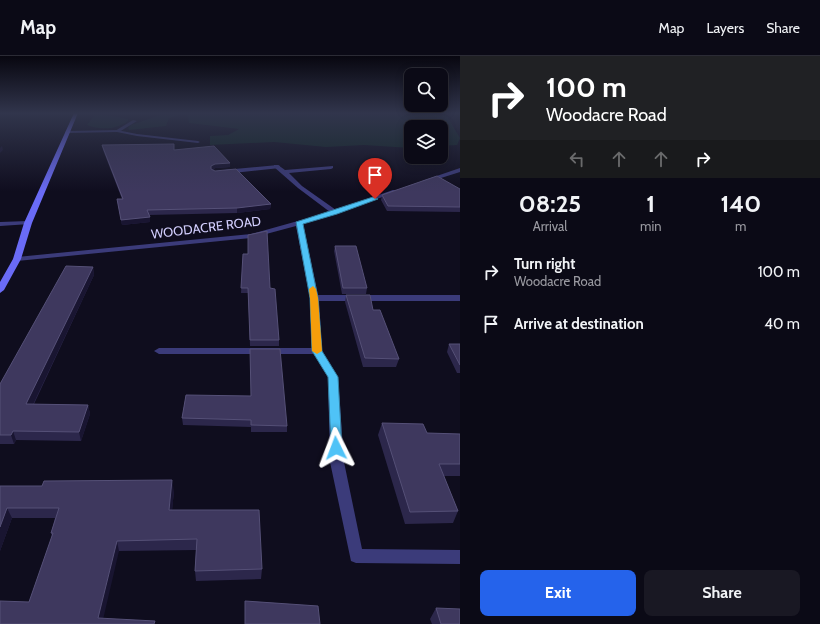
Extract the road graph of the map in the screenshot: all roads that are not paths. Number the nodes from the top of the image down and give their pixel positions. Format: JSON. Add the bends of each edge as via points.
{"nodes":[{"id":1,"x":64,"y":140,"type":"edge"},
{"id":2,"x":176,"y":140,"type":"edge"},
{"id":3,"x":198,"y":142,"type":"dead end"},
{"id":4,"x":331,"y":167,"type":"dead end"},
{"id":5,"x":460,"y":170,"type":"edge"},
{"id":6,"x":215,"y":172,"type":"edge"},
{"id":7,"x":284,"y":172,"type":"junction"},
{"id":8,"x":414,"y":185,"type":"edge"},
{"id":9,"x":400,"y":190,"type":"edge"},
{"id":10,"x":335,"y":213,"type":"junction"},
{"id":11,"x":299,"y":222,"type":"junction"},
{"id":12,"x":28,"y":223,"type":"junction"},
{"id":13,"x":0,"y":224,"type":"edge"},
{"id":14,"x":17,"y":259,"type":"junction"},
{"id":15,"x":0,"y":290,"type":"edge"},
{"id":16,"x":314,"y":298,"type":"junction"},
{"id":17,"x":460,"y":298,"type":"edge"},
{"id":18,"x":159,"y":351,"type":"dead end"},
{"id":19,"x":317,"y":351,"type":"junction"},
{"id":20,"x":460,"y":557,"type":"edge"}],
"edges":[{"from":1,"to":12,"type":"main road"},
{"from":2,"to":3,"type":"street"},
{"from":4,"to":7,"type":"street"},
{"from":5,"to":8,"type":"street"},
{"from":6,"to":7,"type":"street","via":[[277,166]]},
{"from":7,"to":10,"type":"street"},
{"from":9,"to":10,"type":"street","name":"WOODACRE ROAD"},
{"from":10,"to":11,"type":"street","name":"WOODACRE ROAD"},
{"from":11,"to":14,"type":"street","name":"WOODACRE ROAD","via":[[251,236]]},
{"from":11,"to":16,"type":"street"},
{"from":12,"to":13,"type":"street"},
{"from":12,"to":14,"type":"main road"},
{"from":14,"to":15,"type":"main road"},
{"from":16,"to":17,"type":"street"},
{"from":16,"to":19,"type":"street"},
{"from":18,"to":19,"type":"street"},
{"from":19,"to":20,"type":"street","via":[[333,377],[337,462],[356,556]]}]}
